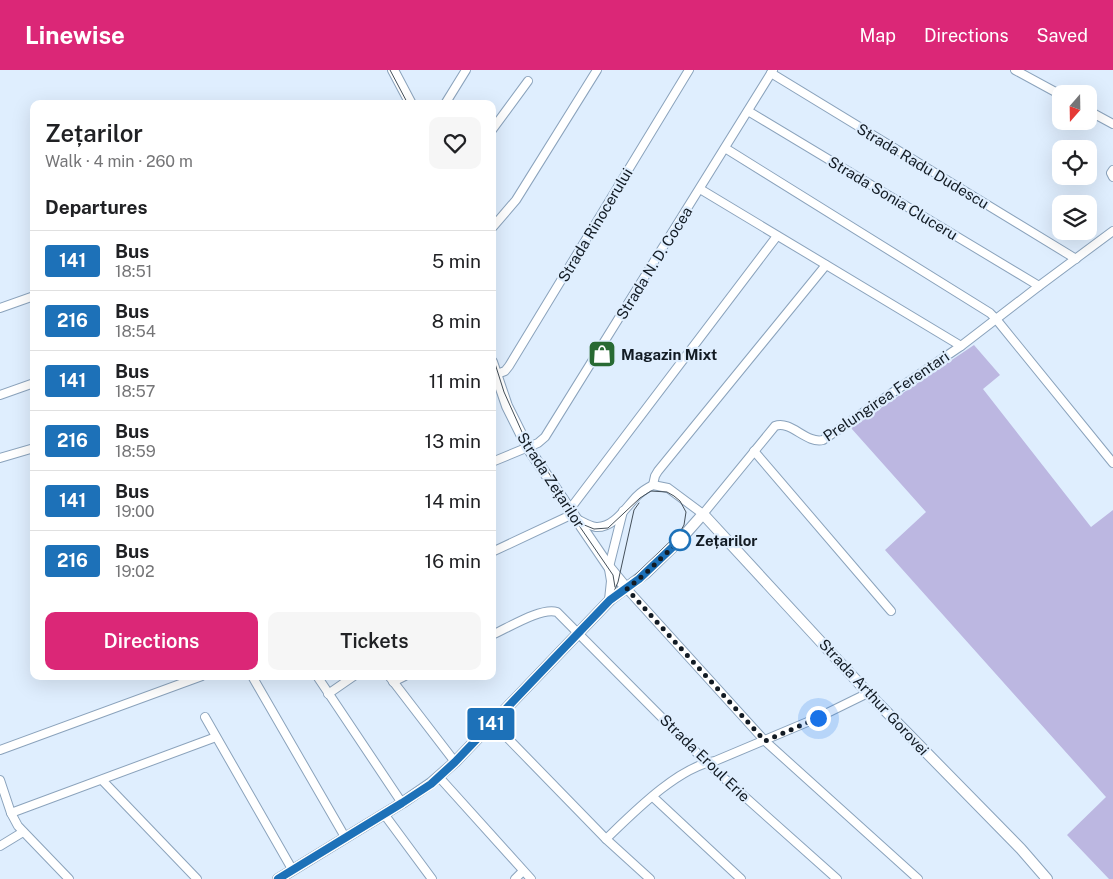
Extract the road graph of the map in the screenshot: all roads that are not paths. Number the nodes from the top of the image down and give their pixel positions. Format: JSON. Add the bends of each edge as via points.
{"nodes":[{"id":1,"x":393,"y":70,"type":"edge"},
{"id":2,"x":466,"y":70,"type":"edge"},
{"id":3,"x":597,"y":70,"type":"edge"},
{"id":4,"x":689,"y":70,"type":"edge"},
{"id":5,"x":1015,"y":70,"type":"edge"},
{"id":6,"x":772,"y":71,"type":"edge"},
{"id":7,"x":528,"y":81,"type":"dead end"},
{"id":8,"x":1052,"y":90,"type":"edge"},
{"id":9,"x":409,"y":100,"type":"edge"},
{"id":10,"x":447,"y":100,"type":"edge"},
{"id":11,"x":748,"y":111,"type":"junction"},
{"id":12,"x":1098,"y":115,"type":"edge"},
{"id":13,"x":1113,"y":124,"type":"edge"},
{"id":14,"x":496,"y":125,"type":"edge"},
{"id":15,"x":725,"y":148,"type":"junction"},
{"id":16,"x":1113,"y":170,"type":"edge"},
{"id":17,"x":1113,"y":177,"type":"edge"},
{"id":18,"x":700,"y":189,"type":"junction"},
{"id":19,"x":496,"y":223,"type":"edge"},
{"id":20,"x":1113,"y":231,"type":"edge"},
{"id":21,"x":778,"y":236,"type":"junction"},
{"id":22,"x":1076,"y":259,"type":"junction"},
{"id":23,"x":826,"y":265,"type":"junction"},
{"id":24,"x":1039,"y":286,"type":"junction"},
{"id":25,"x":30,"y":297,"type":"edge"},
{"id":26,"x":0,"y":308,"type":"edge"},
{"id":27,"x":996,"y":319,"type":"junction"},
{"id":28,"x":960,"y":346,"type":"junction"},
{"id":29,"x":496,"y":375,"type":"edge"},
{"id":30,"x":496,"y":381,"type":"edge"},
{"id":31,"x":30,"y":384,"type":"edge"},
{"id":32,"x":0,"y":395,"type":"edge"},
{"id":33,"x":528,"y":448,"type":"junction"},
{"id":34,"x":30,"y":449,"type":"edge"},
{"id":35,"x":754,"y":451,"type":"junction"},
{"id":36,"x":0,"y":458,"type":"edge"},
{"id":37,"x":496,"y":460,"type":"edge"},
{"id":38,"x":1113,"y":463,"type":"edge"},
{"id":39,"x":654,"y":485,"type":"junction"},
{"id":40,"x":623,"y":511,"type":"junction"},
{"id":41,"x":573,"y":514,"type":"junction"},
{"id":42,"x":702,"y":514,"type":"junction"},
{"id":43,"x":496,"y":550,"type":"edge"},
{"id":44,"x":609,"y":567,"type":"junction"},
{"id":45,"x":627,"y":589,"type":"junction"},
{"id":46,"x":610,"y":600,"type":"junction"},
{"id":47,"x":891,"y":611,"type":"dead end"},
{"id":48,"x":578,"y":632,"type":"junction"},
{"id":49,"x":496,"y":633,"type":"edge"},
{"id":50,"x":191,"y":680,"type":"edge"},
{"id":51,"x":254,"y":680,"type":"edge"},
{"id":52,"x":319,"y":680,"type":"edge"},
{"id":53,"x":348,"y":680,"type":"edge"},
{"id":54,"x":392,"y":680,"type":"edge"},
{"id":55,"x":868,"y":693,"type":"junction"},
{"id":56,"x":328,"y":694,"type":"junction"},
{"id":57,"x":205,"y":717,"type":"dead end"},
{"id":58,"x":492,"y":723,"type":"junction"},
{"id":59,"x":216,"y":737,"type":"junction"},
{"id":60,"x":765,"y":741,"type":"junction"},
{"id":61,"x":0,"y":750,"type":"edge"},
{"id":62,"x":455,"y":762,"type":"junction"},
{"id":63,"x":707,"y":763,"type":"junction"},
{"id":64,"x":439,"y":777,"type":"junction"},
{"id":65,"x":0,"y":780,"type":"edge"},
{"id":66,"x":102,"y":780,"type":"junction"},
{"id":67,"x":653,"y":797,"type":"junction"},
{"id":68,"x":402,"y":803,"type":"junction"},
{"id":69,"x":11,"y":813,"type":"junction"},
{"id":70,"x":384,"y":814,"type":"junction"},
{"id":71,"x":23,"y":832,"type":"junction"},
{"id":72,"x":345,"y":837,"type":"junction"},
{"id":73,"x":606,"y":839,"type":"junction"},
{"id":74,"x":0,"y":846,"type":"edge"},
{"id":75,"x":292,"y":870,"type":"junction"},
{"id":76,"x":523,"y":870,"type":"junction"},
{"id":77,"x":69,"y":879,"type":"edge"},
{"id":78,"x":197,"y":879,"type":"edge"},
{"id":79,"x":278,"y":879,"type":"edge"},
{"id":80,"x":432,"y":879,"type":"edge"},
{"id":81,"x":515,"y":879,"type":"edge"},
{"id":82,"x":531,"y":879,"type":"edge"},
{"id":83,"x":650,"y":879,"type":"edge"},
{"id":84,"x":741,"y":879,"type":"edge"},
{"id":85,"x":837,"y":879,"type":"edge"},
{"id":86,"x":918,"y":879,"type":"edge"},
{"id":87,"x":1046,"y":879,"type":"edge"}],
"edges":[{"from":1,"to":9,"type":"main road"},
{"from":2,"to":10,"type":"street"},
{"from":3,"to":19,"type":"street","via":[[516,200]]},
{"from":4,"to":29,"type":"street","name":"Strada Rinocerului","via":[[509,366]]},
{"from":5,"to":8,"type":"street"},
{"from":6,"to":11,"type":"street","name":"Strada N. D. Cocea"},
{"from":6,"to":22,"type":"street","name":"Strada Radu Dudescu"},
{"from":7,"to":14,"type":"street"},
{"from":11,"to":15,"type":"street","name":"Strada N. D. Cocea"},
{"from":11,"to":24,"type":"street","name":"Strada Sonia Cluceru"},
{"from":12,"to":13,"type":"street"},
{"from":15,"to":18,"type":"street","name":"Strada N. D. Cocea"},
{"from":15,"to":27,"type":"street"},
{"from":16,"to":17,"type":"street"},
{"from":18,"to":21,"type":"street"},
{"from":18,"to":33,"type":"street","name":"Strada N. D. Cocea","via":[[556,421],[542,440]]},
{"from":20,"to":22,"type":"street","name":"Prelungirea Ferentari"},
{"from":21,"to":23,"type":"street"},
{"from":21,"to":41,"type":"street"},
{"from":22,"to":24,"type":"street","name":"Prelungirea Ferentari"},
{"from":23,"to":28,"type":"street"},
{"from":23,"to":39,"type":"street","via":[[658,471]]},
{"from":24,"to":27,"type":"street","name":"Prelungirea Ferentari"},
{"from":25,"to":26,"type":"street"},
{"from":27,"to":28,"type":"street","name":"Prelungirea Ferentari"},
{"from":27,"to":38,"type":"street"},
{"from":28,"to":35,"type":"street","name":"Prelungirea Ferentari","via":[[824,440],[812,440],[787,426],[778,425]]},
{"from":30,"to":33,"type":"main road","name":"Strada Zețarilor"},
{"from":31,"to":32,"type":"street"},
{"from":33,"to":37,"type":"street","name":"Strada N. D. Cocea"},
{"from":33,"to":41,"type":"main road","name":"Strada Zețarilor"},
{"from":34,"to":36,"type":"street"},
{"from":35,"to":42,"type":"street","name":"Prelungirea Ferentari"},
{"from":35,"to":47,"type":"street"},
{"from":39,"to":40,"type":"street","via":[[638,495]]},
{"from":39,"to":42,"type":"street","via":[[668,488]]},
{"from":40,"to":41,"type":"street","via":[[600,527],[588,524]]},
{"from":40,"to":44,"type":"street"},
{"from":41,"to":43,"type":"street"},
{"from":41,"to":44,"type":"main road","name":"Strada Zețarilor"},
{"from":42,"to":45,"type":"main road","name":"Prelungirea Ferentari","via":[[669,551]]},
{"from":42,"to":55,"type":"main road","name":"Strada Arthur Gorovei"},
{"from":44,"to":45,"type":"main road","name":"Strada Zețarilor"},
{"from":44,"to":46,"type":"main road","via":[[612,582]]},
{"from":45,"to":46,"type":"main road","name":"Prelungirea Ferentari"},
{"from":45,"to":60,"type":"street"},
{"from":46,"to":48,"type":"main road","name":"Prelungirea Ferentari"},
{"from":48,"to":49,"type":"street","name":"Strada Eroul Erie","via":[[552,610]]},
{"from":48,"to":58,"type":"main road","name":"Prelungirea Ferentari"},
{"from":48,"to":63,"type":"street","name":"Strada Eroul Erie"},
{"from":50,"to":61,"type":"street"},
{"from":51,"to":72,"type":"street"},
{"from":52,"to":56,"type":"street"},
{"from":53,"to":56,"type":"street"},
{"from":54,"to":62,"type":"street"},
{"from":55,"to":60,"type":"street"},
{"from":55,"to":87,"type":"main road","name":"Strada Arthur Gorovei"},
{"from":56,"to":68,"type":"street"},
{"from":57,"to":59,"type":"street"},
{"from":58,"to":62,"type":"main road","name":"Prelungirea Ferentari"},
{"from":58,"to":73,"type":"street"},
{"from":59,"to":66,"type":"street"},
{"from":59,"to":75,"type":"street"},
{"from":60,"to":63,"type":"street"},
{"from":60,"to":86,"type":"street"},
{"from":62,"to":64,"type":"main road","name":"Prelungirea Ferentari"},
{"from":63,"to":67,"type":"street","via":[[683,774]]},
{"from":63,"to":85,"type":"street","name":"Strada Eroul Erie"},
{"from":64,"to":68,"type":"main road","name":"Prelungirea Ferentari"},
{"from":64,"to":76,"type":"street"},
{"from":65,"to":69,"type":"street"},
{"from":66,"to":69,"type":"street"},
{"from":66,"to":78,"type":"street"},
{"from":67,"to":73,"type":"street"},
{"from":67,"to":84,"type":"street"},
{"from":68,"to":70,"type":"main road","name":"Prelungirea Ferentari"},
{"from":69,"to":71,"type":"street"},
{"from":70,"to":72,"type":"main road","name":"Prelungirea Ferentari"},
{"from":70,"to":80,"type":"street"},
{"from":71,"to":74,"type":"street"},
{"from":71,"to":77,"type":"street"},
{"from":72,"to":75,"type":"main road","name":"Prelungirea Ferentari"},
{"from":73,"to":83,"type":"street"},
{"from":75,"to":79,"type":"main road","name":"Prelungirea Ferentari"},
{"from":76,"to":81,"type":"street"},
{"from":76,"to":82,"type":"street"}]}
